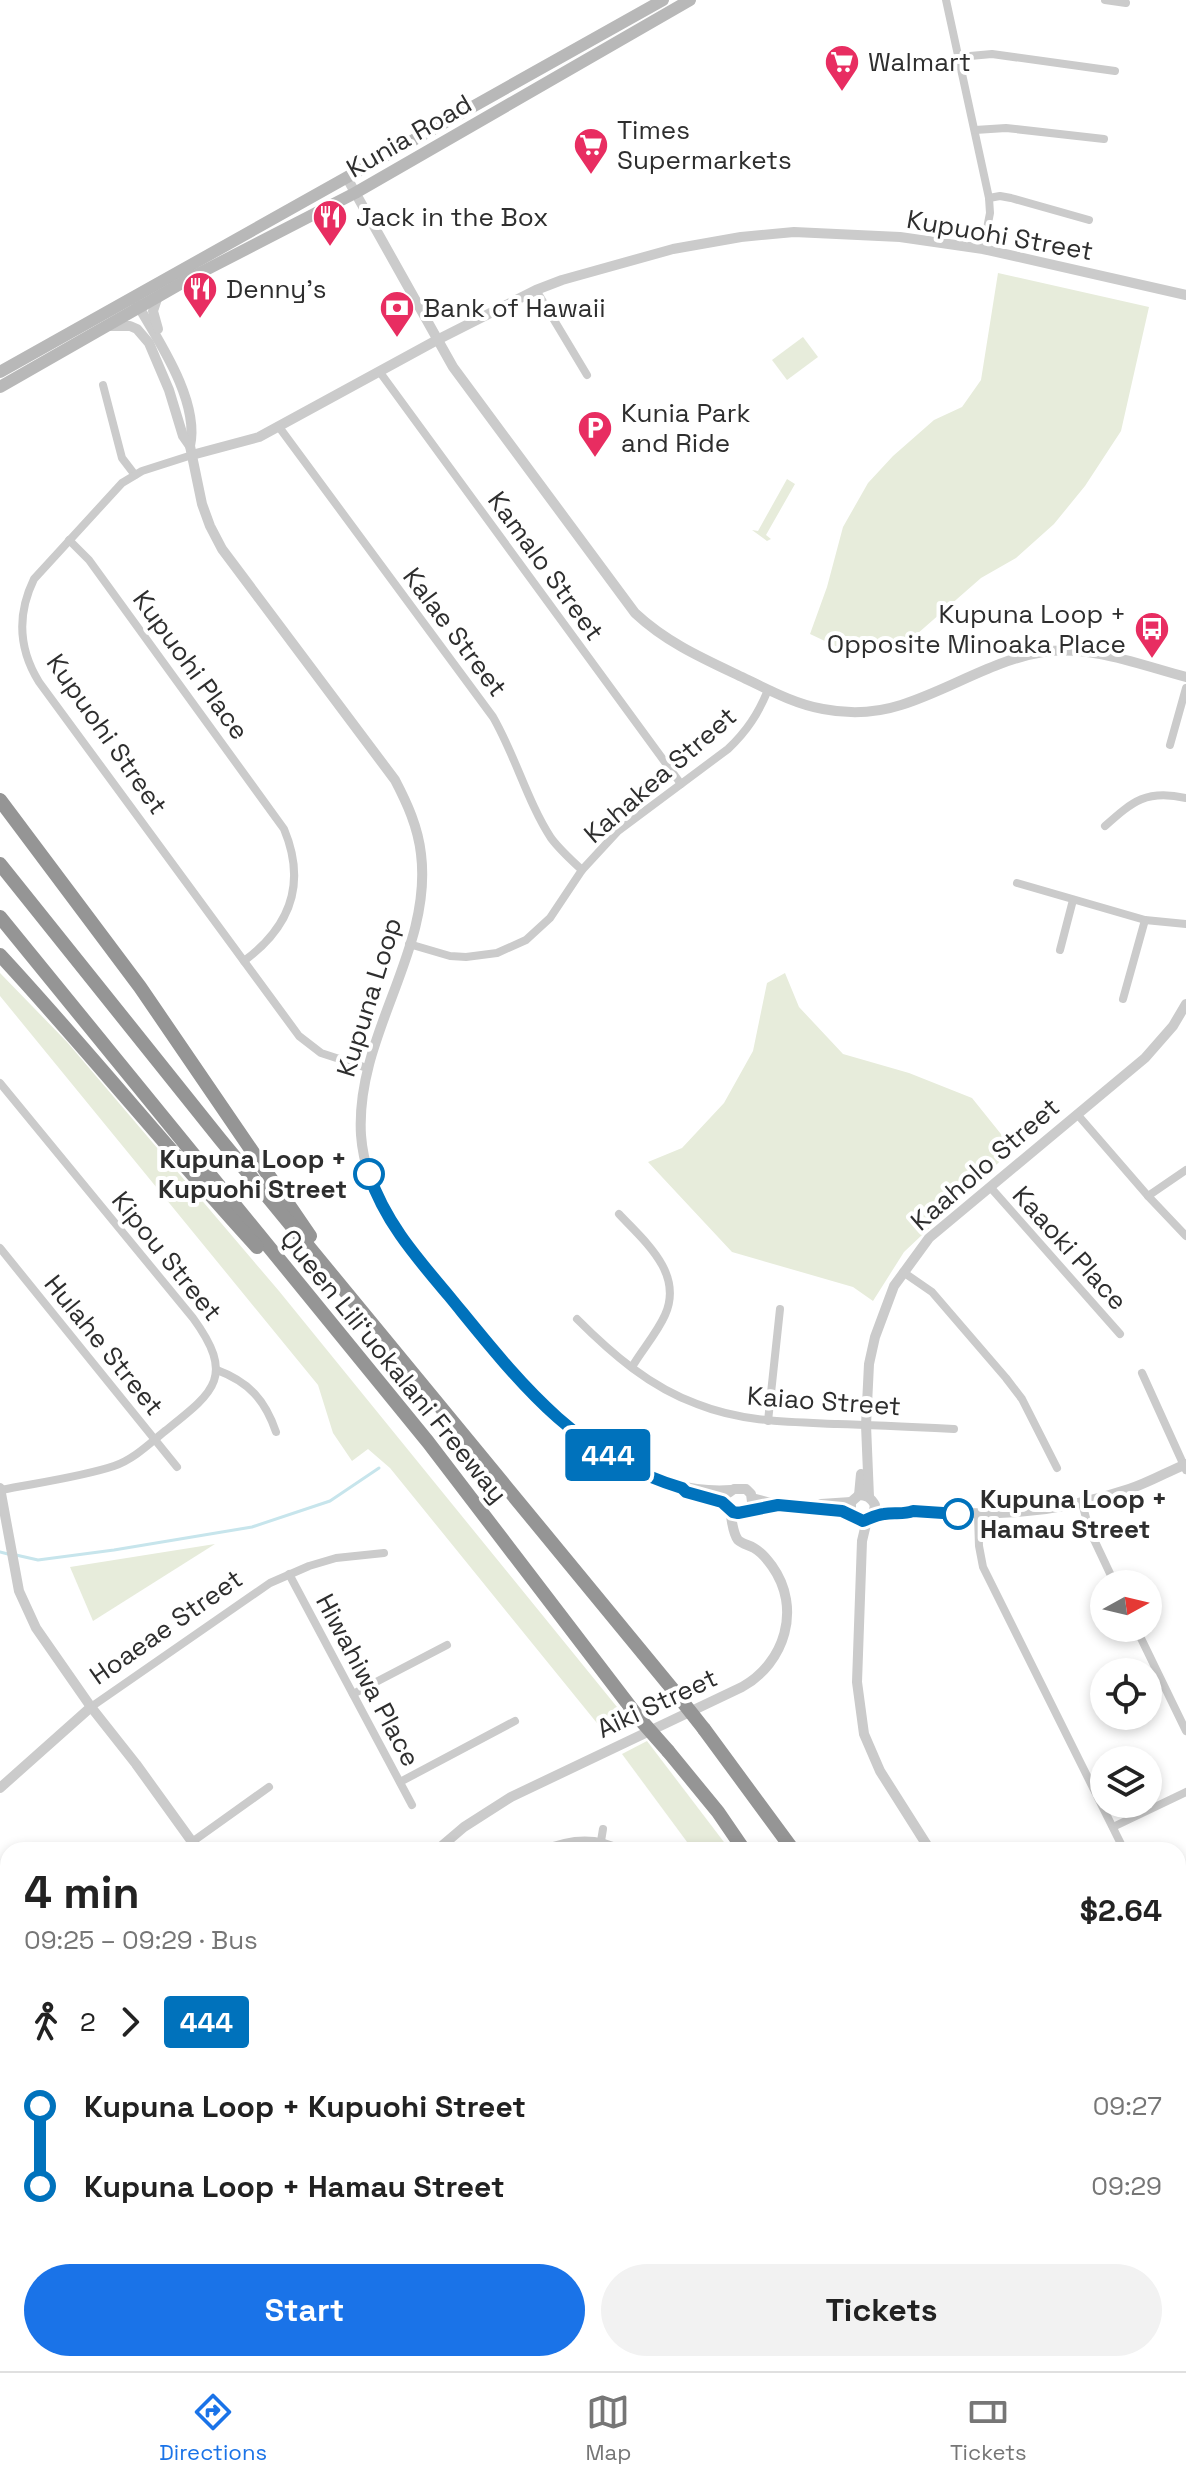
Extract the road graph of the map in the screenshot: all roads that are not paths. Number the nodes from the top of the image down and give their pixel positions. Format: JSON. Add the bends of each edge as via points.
{"nodes":[{"id":1,"x":663,"y":0,"type":"edge"},
{"id":2,"x":690,"y":0,"type":"edge"},
{"id":3,"x":946,"y":0,"type":"edge"},
{"id":4,"x":1105,"y":0,"type":"edge"},
{"id":5,"x":1126,"y":3,"type":"dead end"},
{"id":6,"x":959,"y":57,"type":"junction"},
{"id":7,"x":1115,"y":71,"type":"dead end"},
{"id":8,"x":975,"y":130,"type":"junction"},
{"id":9,"x":1104,"y":139,"type":"dead end"},
{"id":10,"x":347,"y":178,"type":"junction"},
{"id":11,"x":355,"y":193,"type":"junction"},
{"id":12,"x":989,"y":198,"type":"junction"},
{"id":13,"x":1089,"y":220,"type":"dead end"},
{"id":14,"x":983,"y":249,"type":"junction"},
{"id":15,"x":536,"y":290,"type":"junction"},
{"id":16,"x":1186,"y":295,"type":"edge"},
{"id":17,"x":158,"y":296,"type":"junction"},
{"id":18,"x":136,"y":302,"type":"junction"},
{"id":19,"x":107,"y":326,"type":"junction"},
{"id":20,"x":437,"y":340,"type":"junction"},
{"id":21,"x":163,"y":347,"type":"junction"},
{"id":22,"x":21,"y":368,"type":"junction"},
{"id":23,"x":379,"y":371,"type":"junction"},
{"id":24,"x":0,"y":372,"type":"edge"},
{"id":25,"x":587,"y":375,"type":"dead end"},
{"id":26,"x":103,"y":385,"type":"dead end"},
{"id":27,"x":0,"y":387,"type":"edge"},
{"id":28,"x":279,"y":427,"type":"junction"},
{"id":29,"x":191,"y":450,"type":"junction"},
{"id":30,"x":135,"y":475,"type":"junction"},
{"id":31,"x":69,"y":540,"type":"junction"},
{"id":32,"x":1186,"y":677,"type":"edge"},
{"id":33,"x":1186,"y":688,"type":"edge"},
{"id":34,"x":768,"y":690,"type":"junction"},
{"id":35,"x":1170,"y":745,"type":"dead end"},
{"id":36,"x":681,"y":784,"type":"junction"},
{"id":37,"x":1186,"y":798,"type":"edge"},
{"id":38,"x":0,"y":800,"type":"edge"},
{"id":39,"x":1105,"y":826,"type":"dead end"},
{"id":40,"x":0,"y":864,"type":"edge"},
{"id":41,"x":582,"y":870,"type":"junction"},
{"id":42,"x":1017,"y":883,"type":"dead end"},
{"id":43,"x":1073,"y":900,"type":"junction"},
{"id":44,"x":0,"y":917,"type":"edge"},
{"id":45,"x":1145,"y":920,"type":"junction"},
{"id":46,"x":1186,"y":924,"type":"edge"},
{"id":47,"x":409,"y":944,"type":"junction"},
{"id":48,"x":1060,"y":950,"type":"dead end"},
{"id":49,"x":0,"y":955,"type":"edge"},
{"id":50,"x":244,"y":961,"type":"junction"},
{"id":51,"x":1123,"y":999,"type":"dead end"},
{"id":52,"x":1185,"y":1011,"type":"edge"},
{"id":53,"x":367,"y":1068,"type":"junction"},
{"id":54,"x":0,"y":1083,"type":"edge"},
{"id":55,"x":1077,"y":1114,"type":"junction"},
{"id":56,"x":1186,"y":1170,"type":"edge"},
{"id":57,"x":991,"y":1188,"type":"junction"},
{"id":58,"x":1148,"y":1196,"type":"junction"},
{"id":59,"x":619,"y":1214,"type":"dead end"},
{"id":60,"x":1186,"y":1236,"type":"edge"},
{"id":61,"x":0,"y":1248,"type":"edge"},
{"id":62,"x":903,"y":1272,"type":"junction"},
{"id":63,"x":780,"y":1309,"type":"dead end"},
{"id":64,"x":365,"y":1316,"type":"junction"},
{"id":65,"x":577,"y":1319,"type":"dead end"},
{"id":66,"x":1120,"y":1334,"type":"dead end"},
{"id":67,"x":362,"y":1363,"type":"junction"},
{"id":68,"x":632,"y":1367,"type":"junction"},
{"id":69,"x":217,"y":1370,"type":"junction"},
{"id":70,"x":1142,"y":1373,"type":"dead end"},
{"id":71,"x":768,"y":1421,"type":"junction"},
{"id":72,"x":866,"y":1425,"type":"junction"},
{"id":73,"x":954,"y":1429,"type":"dead end"},
{"id":74,"x":276,"y":1432,"type":"dead end"},
{"id":75,"x":155,"y":1439,"type":"junction"},
{"id":76,"x":1185,"y":1466,"type":"edge"},
{"id":77,"x":177,"y":1467,"type":"dead end"},
{"id":78,"x":1057,"y":1468,"type":"dead end"},
{"id":79,"x":682,"y":1488,"type":"junction"},
{"id":80,"x":0,"y":1489,"type":"edge"},
{"id":81,"x":731,"y":1490,"type":"junction"},
{"id":82,"x":1082,"y":1503,"type":"junction"},
{"id":83,"x":728,"y":1507,"type":"junction"},
{"id":84,"x":748,"y":1507,"type":"junction"},
{"id":85,"x":863,"y":1508,"type":"junction"},
{"id":86,"x":978,"y":1515,"type":"junction"},
{"id":87,"x":743,"y":1543,"type":"junction"},
{"id":88,"x":384,"y":1553,"type":"dead end"},
{"id":89,"x":1108,"y":1570,"type":"edge"},
{"id":90,"x":289,"y":1574,"type":"junction"},
{"id":91,"x":1143,"y":1642,"type":"edge"},
{"id":92,"x":447,"y":1645,"type":"dead end"},
{"id":93,"x":353,"y":1694,"type":"junction"},
{"id":94,"x":91,"y":1707,"type":"junction"},
{"id":95,"x":515,"y":1721,"type":"dead end"},
{"id":96,"x":1186,"y":1731,"type":"edge"},
{"id":97,"x":400,"y":1782,"type":"junction"},
{"id":98,"x":269,"y":1787,"type":"dead end"},
{"id":99,"x":0,"y":1788,"type":"edge"},
{"id":100,"x":1186,"y":1792,"type":"edge"},
{"id":101,"x":412,"y":1805,"type":"dead end"},
{"id":102,"x":1113,"y":1827,"type":"junction"},
{"id":103,"x":603,"y":1829,"type":"dead end"},
{"id":104,"x":601,"y":1841,"type":"joint"},
{"id":105,"x":192,"y":1842,"type":"edge"},
{"id":106,"x":200,"y":1842,"type":"edge"},
{"id":107,"x":446,"y":1842,"type":"edge"},
{"id":108,"x":569,"y":1842,"type":"edge"},
{"id":109,"x":739,"y":1842,"type":"edge"},
{"id":110,"x":787,"y":1842,"type":"edge"},
{"id":111,"x":925,"y":1842,"type":"edge"},
{"id":112,"x":1120,"y":1842,"type":"edge"}],
"edges":[{"from":1,"to":10,"type":"main road","name":"Kunia Road"},
{"from":2,"to":11,"type":"main road","name":"Kunia Road"},
{"from":3,"to":6,"type":"street"},
{"from":4,"to":5,"type":"street"},
{"from":6,"to":7,"type":"street","via":[[992,54]]},
{"from":6,"to":8,"type":"street"},
{"from":8,"to":9,"type":"street","via":[[1006,128]]},
{"from":8,"to":12,"type":"street"},
{"from":10,"to":11,"type":"street"},
{"from":10,"to":18,"type":"main road","name":"Kunia Road"},
{"from":11,"to":17,"type":"main road","name":"Kunia Road"},
{"from":11,"to":20,"type":"street"},
{"from":12,"to":13,"type":"street","via":[[1011,198]]},
{"from":12,"to":14,"type":"street"},
{"from":14,"to":15,"type":"street","name":"Kupuohi Street","via":[[900,237],[794,232],[673,249]]},
{"from":14,"to":16,"type":"street","name":"Kupuohi Street"},
{"from":15,"to":20,"type":"street","name":"Kupuohi Street"},
{"from":15,"to":25,"type":"street"},
{"from":17,"to":18,"type":"main road","name":"Kunia Road"},
{"from":17,"to":21,"type":"street","via":[[153,311]]},
{"from":18,"to":19,"type":"main road","name":"Kunia Road"},
{"from":18,"to":21,"type":"street","name":"Kupuna Loop"},
{"from":18,"to":22,"type":"main road","name":"Kunia Road"},
{"from":19,"to":22,"type":"main road","name":"Kunia Road"},
{"from":19,"to":29,"type":"street","name":"Kupuna Loop","via":[[137,329],[149,343]]},
{"from":20,"to":23,"type":"street","name":"Kupuohi Street"},
{"from":20,"to":34,"type":"street","via":[[635,613],[683,650]]},
{"from":21,"to":29,"type":"street","name":"Kupuna Loop","via":[[185,401]]},
{"from":22,"to":24,"type":"main road"},
{"from":22,"to":27,"type":"main road"},
{"from":23,"to":28,"type":"street","name":"Kupuohi Street"},
{"from":23,"to":36,"type":"street","name":"Kamalo Street"},
{"from":26,"to":30,"type":"street","via":[[122,458]]},
{"from":28,"to":29,"type":"street","name":"Kupuohi Street","via":[[239,444]]},
{"from":28,"to":41,"type":"street","name":"Kalae Street","via":[[493,717],[549,835]]},
{"from":29,"to":30,"type":"street","name":"Kupuohi Street"},
{"from":29,"to":47,"type":"street","name":"Kupuna Loop","via":[[202,504],[222,549],[407,803],[421,853],[422,879]]},
{"from":30,"to":31,"type":"street","name":"Kupuohi Street","via":[[113,491]]},
{"from":31,"to":50,"type":"street","name":"Kupuohi Street","via":[[28,591],[21,631],[26,658]]},
{"from":31,"to":50,"type":"street","name":"Kupuohi Place","via":[[277,816],[290,843],[295,871],[291,900],[271,938]]},
{"from":32,"to":34,"type":"street","via":[[1109,656],[1067,651],[1025,656],[917,699],[868,712],[821,709]]},
{"from":33,"to":35,"type":"street"},
{"from":34,"to":36,"type":"street","name":"Kahakea Street","via":[[743,734]]},
{"from":36,"to":41,"type":"street","name":"Kahakea Street","via":[[618,831]]},
{"from":37,"to":39,"type":"street","via":[[1144,797]]},
{"from":38,"to":64,"type":"highway","via":[[140,987]]},
{"from":40,"to":64,"type":"highway","name":"Queen Liliʻuokalani Freeway"},
{"from":41,"to":47,"type":"street","name":"Kahakea Street","via":[[550,918],[512,947],[466,957]]},
{"from":42,"to":43,"type":"street"},
{"from":43,"to":45,"type":"street"},
{"from":43,"to":48,"type":"street"},
{"from":44,"to":67,"type":"highway","name":"Queen Liliʻuokalani Freeway"},
{"from":45,"to":46,"type":"street"},
{"from":45,"to":51,"type":"street"},
{"from":47,"to":53,"type":"street","name":"Kupuna Loop"},
{"from":49,"to":67,"type":"highway"},
{"from":50,"to":53,"type":"street","name":"Kupuohi Street","via":[[299,1036],[321,1053]]},
{"from":52,"to":55,"type":"street","name":"Kaaholo Street","via":[[1145,1058]]},
{"from":53,"to":79,"type":"street","name":"Kupuna Loop","via":[[360,1110],[367,1167],[375,1194],[404,1243],[538,1402],[577,1436],[621,1463]]},
{"from":54,"to":69,"type":"street","name":"Kipou Street","via":[[199,1327],[213,1349]]},
{"from":55,"to":57,"type":"street","name":"Kaaholo Street"},
{"from":55,"to":58,"type":"street"},
{"from":56,"to":58,"type":"street"},
{"from":57,"to":62,"type":"street","name":"Kaaholo Street","via":[[929,1238]]},
{"from":57,"to":66,"type":"street","name":"Kaaoki Place"},
{"from":58,"to":60,"type":"street"},
{"from":59,"to":68,"type":"street","via":[[658,1257],[669,1289],[665,1315]]},
{"from":61,"to":75,"type":"street","name":"Hulahe Street"},
{"from":62,"to":72,"type":"street","name":"Kaaholo Street","via":[[875,1337]]},
{"from":62,"to":78,"type":"street","via":[[932,1292],[1006,1378]]},
{"from":63,"to":71,"type":"street"},
{"from":64,"to":110,"type":"highway","name":"Queen Liliʻuokalani Freeway","bridge":true,"via":[[674,1691]]},
{"from":65,"to":68,"type":"street","name":"Kaiao Street"},
{"from":67,"to":109,"type":"highway","name":"Queen Liliʻuokalani Freeway","bridge":true},
{"from":68,"to":71,"type":"street","name":"Kaiao Street","via":[[696,1404]]},
{"from":69,"to":74,"type":"street","via":[[248,1386],[269,1412]]},
{"from":69,"to":75,"type":"street","via":[[209,1392]]},
{"from":70,"to":76,"type":"street"},
{"from":71,"to":72,"type":"street","name":"Kaiao Street"},
{"from":72,"to":73,"type":"street","name":"Kaiao Street"},
{"from":72,"to":85,"type":"street","name":"Kaaholo Street"},
{"from":75,"to":77,"type":"street","name":"Hulahe Street"},
{"from":75,"to":80,"type":"street","via":[[115,1466]]},
{"from":76,"to":82,"type":"street"},
{"from":79,"to":81,"type":"street","name":"Kupuna Loop"},
{"from":79,"to":83,"type":"street","name":"Kupuna Loop"},
{"from":80,"to":94,"type":"street","via":[[23,1601]]},
{"from":81,"to":83,"type":"street"},
{"from":81,"to":84,"type":"street","name":"Kupuna Loop","via":[[746,1489]]},
{"from":82,"to":86,"type":"street"},
{"from":82,"to":89,"type":"street"},
{"from":83,"to":84,"type":"street","name":"Kupuna Loop"},
{"from":83,"to":87,"type":"street","name":"Aiki Street"},
{"from":84,"to":85,"type":"street"},
{"from":84,"to":87,"type":"street","via":[[740,1527]]},
{"from":85,"to":86,"type":"street"},
{"from":85,"to":111,"type":"street","name":"Kaaholo Street","via":[[859,1708],[880,1771]]},
{"from":86,"to":102,"type":"street","via":[[983,1567]]},
{"from":87,"to":107,"type":"street","name":"Aiki Street","via":[[769,1562],[786,1596],[785,1635],[763,1672],[742,1687],[511,1797]]},
{"from":88,"to":90,"type":"street","name":"Hoaeae Street","via":[[336,1558]]},
{"from":90,"to":93,"type":"street","name":"Hiwahiwa Place"},
{"from":90,"to":94,"type":"street","name":"Hoaeae Street","via":[[251,1594]]},
{"from":91,"to":96,"type":"street"},
{"from":92,"to":93,"type":"street"},
{"from":93,"to":97,"type":"street","name":"Hiwahiwa Place"},
{"from":94,"to":99,"type":"street","name":"Hoaeae Street"},
{"from":94,"to":105,"type":"street"},
{"from":95,"to":97,"type":"street"},
{"from":97,"to":101,"type":"street","name":"Hiwahiwa Place"},
{"from":98,"to":106,"type":"street"},
{"from":100,"to":102,"type":"street"},
{"from":102,"to":112,"type":"street"},
{"from":103,"to":104,"type":"street"},
{"from":104,"to":108,"type":"street"}]}
